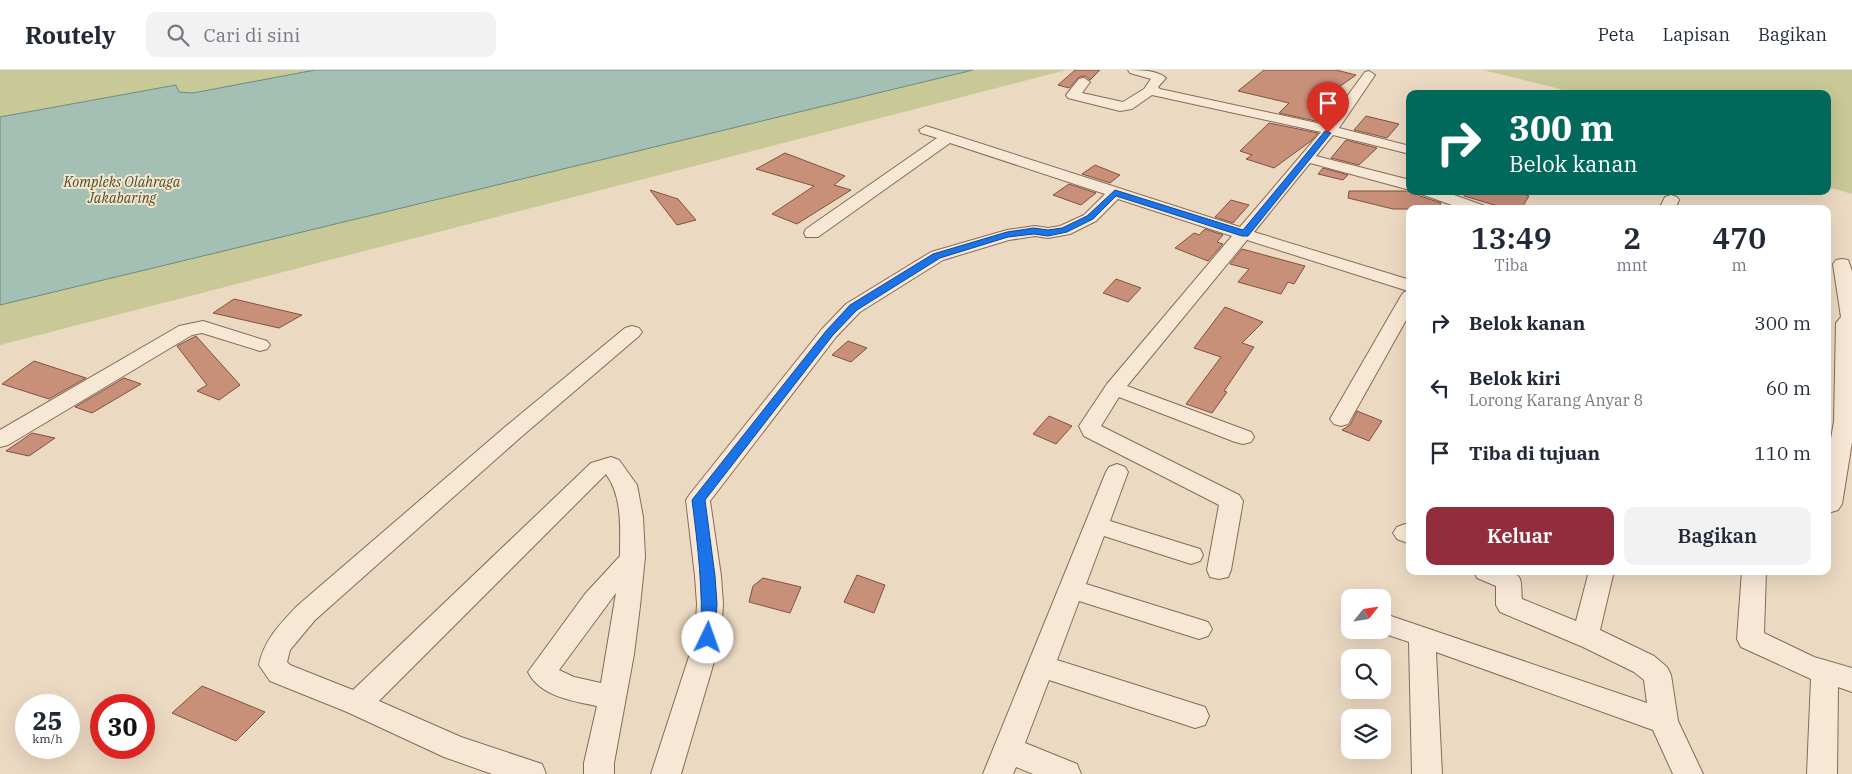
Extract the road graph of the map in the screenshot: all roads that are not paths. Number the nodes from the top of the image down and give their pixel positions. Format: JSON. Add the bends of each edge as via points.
{"nodes":[{"id":1,"x":1134,"y":70,"type":"edge"},
{"id":2,"x":1369,"y":75,"type":"dead end"},
{"id":3,"x":1084,"y":82,"type":"dead end"},
{"id":4,"x":1151,"y":90,"type":"junction"},
{"id":5,"x":926,"y":130,"type":"dead end"},
{"id":6,"x":1330,"y":130,"type":"junction"},
{"id":7,"x":948,"y":138,"type":"junction"},
{"id":8,"x":1406,"y":149,"type":"edge"},
{"id":9,"x":1308,"y":158,"type":"junction"},
{"id":10,"x":1406,"y":184,"type":"edge"},
{"id":11,"x":1115,"y":193,"type":"junction"},
{"id":12,"x":1437,"y":195,"type":"edge"},
{"id":13,"x":1469,"y":195,"type":"edge"},
{"id":14,"x":1461,"y":204,"type":"junction"},
{"id":15,"x":1465,"y":205,"type":"edge"},
{"id":16,"x":812,"y":233,"type":"dead end"},
{"id":17,"x":1245,"y":234,"type":"junction"},
{"id":18,"x":1842,"y":264,"type":"dead end"},
{"id":19,"x":1406,"y":285,"type":"edge"},
{"id":20,"x":1406,"y":303,"type":"edge"},
{"id":21,"x":1844,"y":323,"type":"edge"},
{"id":22,"x":632,"y":332,"type":"dead end"},
{"id":23,"x":260,"y":345,"type":"dead end"},
{"id":24,"x":1114,"y":388,"type":"junction"},
{"id":25,"x":1341,"y":419,"type":"dead end"},
{"id":26,"x":1842,"y":420,"type":"edge"},
{"id":27,"x":1243,"y":437,"type":"dead end"},
{"id":28,"x":0,"y":440,"type":"edge"},
{"id":29,"x":1117,"y":472,"type":"dead end"},
{"id":30,"x":1831,"y":497,"type":"edge"},
{"id":31,"x":1096,"y":525,"type":"junction"},
{"id":32,"x":1191,"y":555,"type":"dead end"},
{"id":33,"x":633,"y":557,"type":"junction"},
{"id":34,"x":1219,"y":570,"type":"dead end"},
{"id":35,"x":1495,"y":575,"type":"edge"},
{"id":36,"x":1601,"y":575,"type":"edge"},
{"id":37,"x":1754,"y":575,"type":"edge"},
{"id":38,"x":1071,"y":589,"type":"junction"},
{"id":39,"x":1391,"y":626,"type":"edge"},
{"id":40,"x":1199,"y":629,"type":"dead end"},
{"id":41,"x":1422,"y":636,"type":"junction"},
{"id":42,"x":1589,"y":638,"type":"junction"},
{"id":43,"x":1041,"y":666,"type":"junction"},
{"id":44,"x":1839,"y":677,"type":"edge"},
{"id":45,"x":612,"y":697,"type":"junction"},
{"id":46,"x":357,"y":704,"type":"junction"},
{"id":47,"x":1195,"y":716,"type":"dead end"},
{"id":48,"x":1664,"y":721,"type":"junction"},
{"id":49,"x":1003,"y":762,"type":"edge"},
{"id":50,"x":532,"y":774,"type":"edge"},
{"id":51,"x":599,"y":774,"type":"edge"},
{"id":52,"x":666,"y":774,"type":"edge"},
{"id":53,"x":1066,"y":774,"type":"edge"},
{"id":54,"x":1427,"y":774,"type":"edge"},
{"id":55,"x":1688,"y":774,"type":"edge"},
{"id":56,"x":1822,"y":774,"type":"edge"}],
"edges":[{"from":1,"to":4,"type":"street","via":[[1160,78]]},
{"from":2,"to":6,"type":"street"},
{"from":3,"to":4,"type":"street","via":[[1073,95],[1120,107]]},
{"from":4,"to":6,"type":"street"},
{"from":5,"to":7,"type":"street"},
{"from":6,"to":8,"type":"street"},
{"from":6,"to":9,"type":"street"},
{"from":7,"to":11,"type":"street"},
{"from":7,"to":16,"type":"street"},
{"from":9,"to":10,"type":"street"},
{"from":9,"to":17,"type":"street"},
{"from":11,"to":17,"type":"street"},
{"from":11,"to":52,"type":"street","via":[[1090,218],[1064,230],[1007,235],[937,256],[853,308],[829,333],[698,500],[708,576],[708,638]]},
{"from":12,"to":14,"type":"street"},
{"from":13,"to":14,"type":"street"},
{"from":14,"to":15,"type":"street"},
{"from":17,"to":19,"type":"street"},
{"from":17,"to":24,"type":"street"},
{"from":18,"to":21,"type":"street"},
{"from":20,"to":25,"type":"street"},
{"from":21,"to":26,"type":"street"},
{"from":22,"to":46,"type":"street","via":[[328,594],[287,634],[274,653],[273,665],[280,673]]},
{"from":23,"to":28,"type":"street","via":[[203,327],[186,330]]},
{"from":24,"to":27,"type":"street"},
{"from":24,"to":34,"type":"street","via":[[1090,426],[1092,431],[1231,501]]},
{"from":26,"to":30,"type":"street"},
{"from":29,"to":31,"type":"street"},
{"from":31,"to":32,"type":"street"},
{"from":31,"to":38,"type":"street"},
{"from":33,"to":45,"type":"street"},
{"from":33,"to":45,"type":"street","via":[[594,601],[542,672],[557,684]]},
{"from":33,"to":46,"type":"street","via":[[628,495],[618,469],[604,466]]},
{"from":35,"to":42,"type":"street","via":[[1508,581],[1509,605]]},
{"from":36,"to":42,"type":"street","via":[[1586,631]]},
{"from":37,"to":44,"type":"street","via":[[1750,639]]},
{"from":38,"to":40,"type":"street"},
{"from":38,"to":43,"type":"street"},
{"from":39,"to":41,"type":"street"},
{"from":41,"to":48,"type":"street"},
{"from":41,"to":54,"type":"street"},
{"from":42,"to":48,"type":"street","via":[[1652,669],[1657,675]]},
{"from":43,"to":47,"type":"street"},
{"from":43,"to":49,"type":"street"},
{"from":44,"to":56,"type":"street"},
{"from":45,"to":51,"type":"street"},
{"from":46,"to":50,"type":"street","via":[[454,748]]},
{"from":48,"to":55,"type":"street"},
{"from":49,"to":53,"type":"street"}]}
